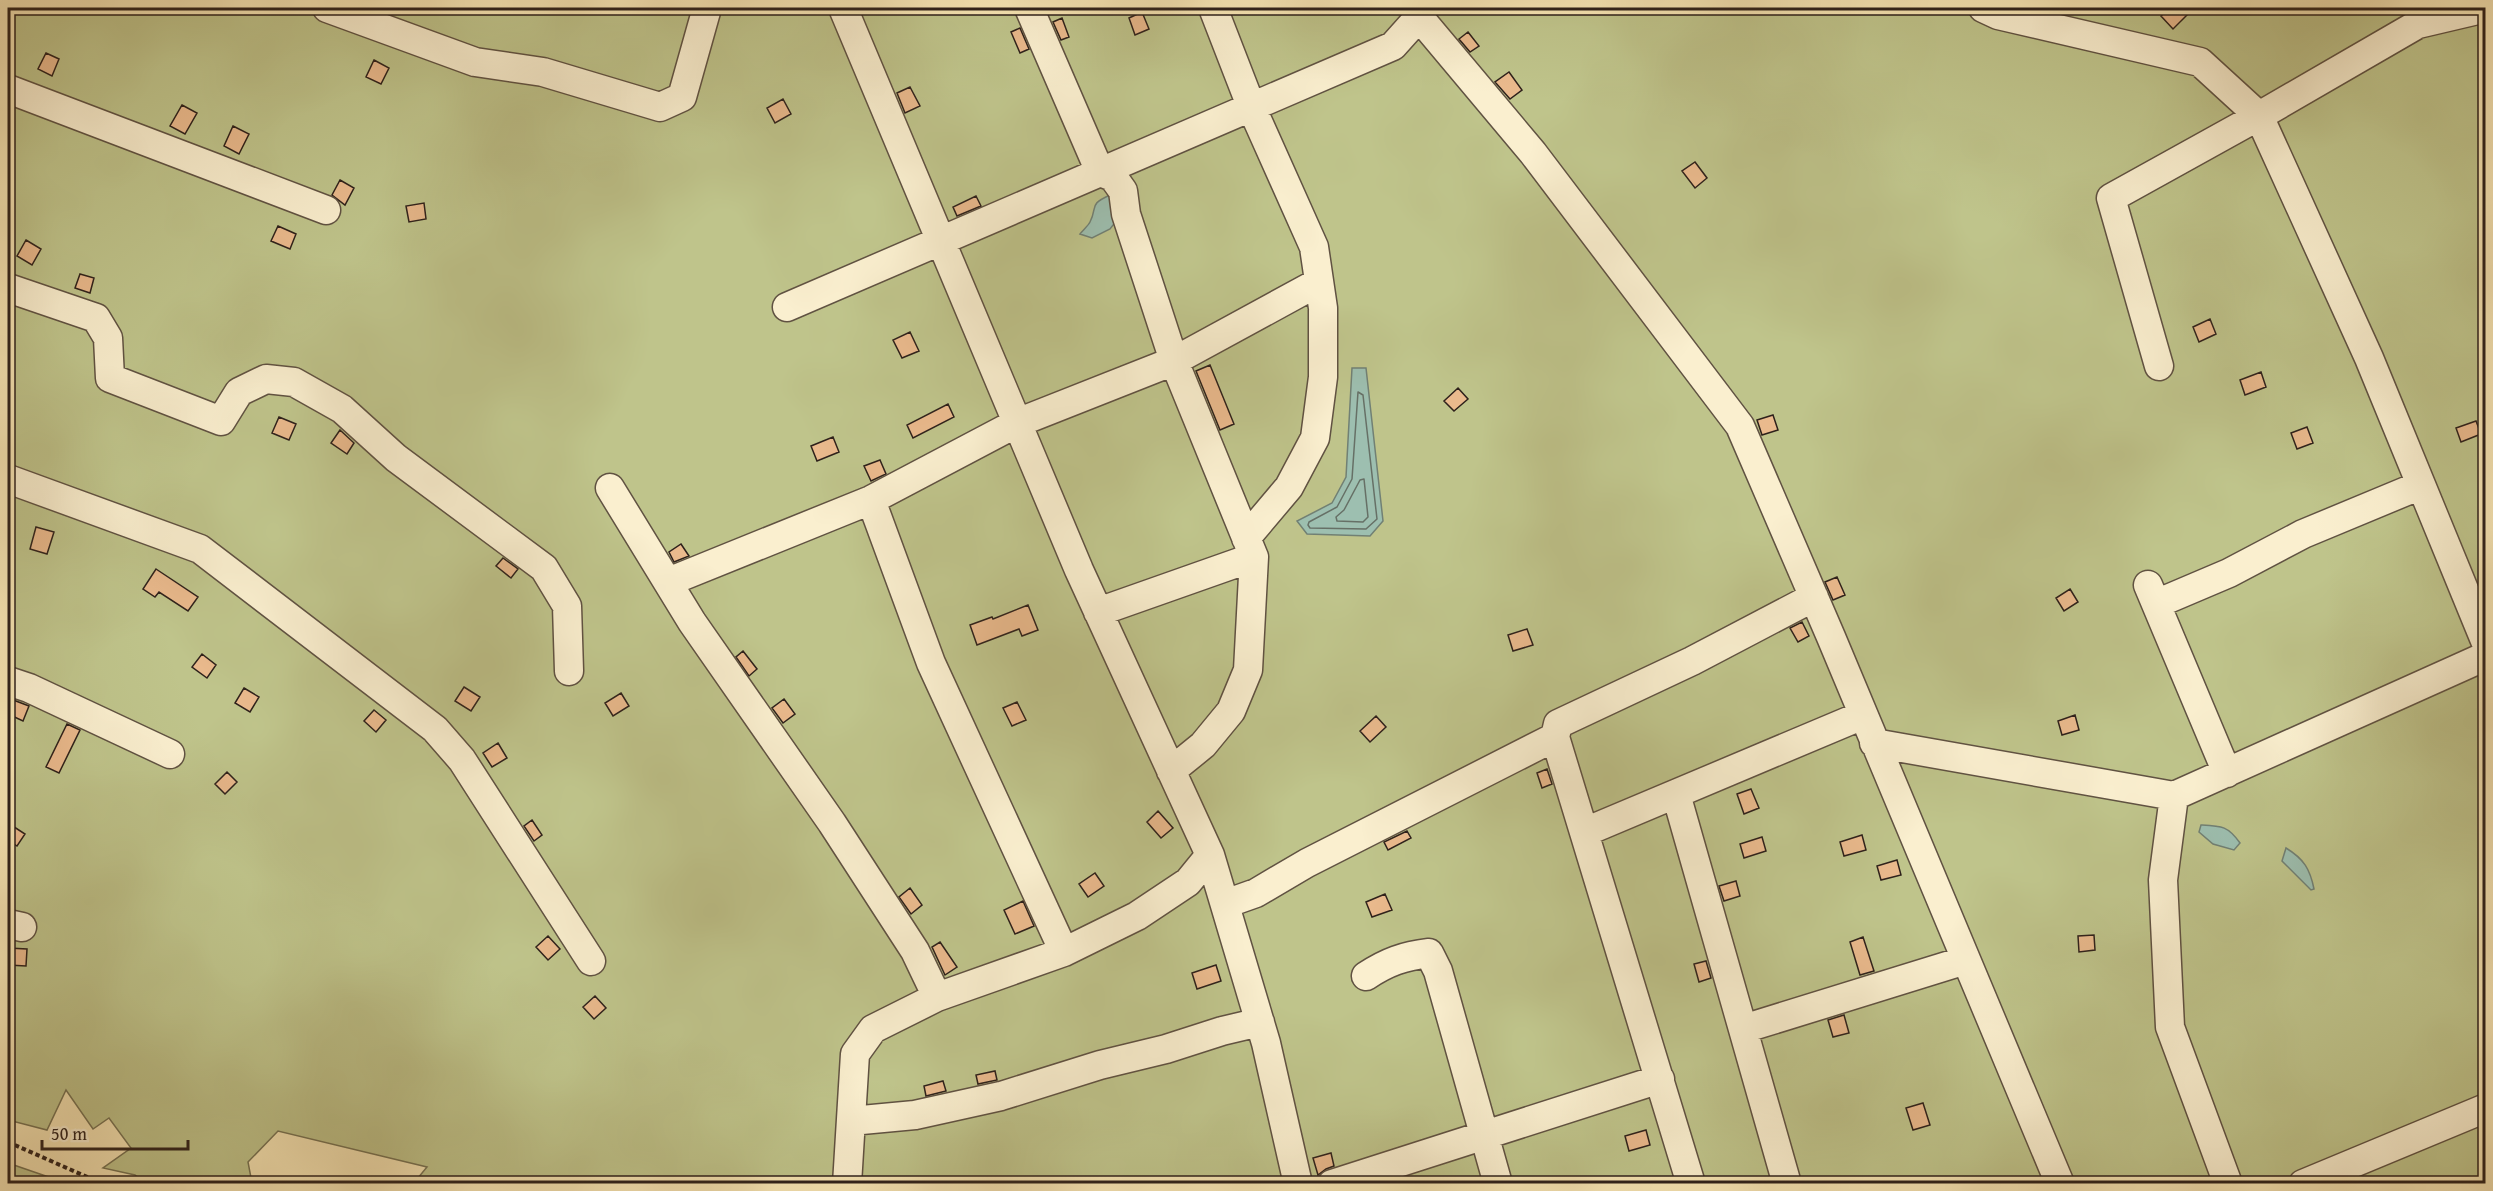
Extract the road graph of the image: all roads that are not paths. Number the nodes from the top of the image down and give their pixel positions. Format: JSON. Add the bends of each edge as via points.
{"nodes":[{"id":1,"x":327,"y":8,"type":"edge"},
{"id":2,"x":707,"y":8,"type":"edge"},
{"id":3,"x":843,"y":8,"type":"edge"},
{"id":4,"x":1029,"y":8,"type":"edge"},
{"id":5,"x":1213,"y":8,"type":"edge"},
{"id":6,"x":1983,"y":8,"type":"edge"},
{"id":7,"x":2486,"y":8,"type":"edge"},
{"id":8,"x":1420,"y":12,"type":"edge"},
{"id":9,"x":8,"y":89,"type":"edge"},
{"id":10,"x":1251,"y":106,"type":"junction"},
{"id":11,"x":2259,"y":116,"type":"junction"},
{"id":12,"x":1100,"y":172,"type":"junction"},
{"id":13,"x":326,"y":210,"type":"dead end"},
{"id":14,"x":942,"y":242,"type":"junction"},
{"id":15,"x":1319,"y":282,"type":"junction"},
{"id":16,"x":8,"y":288,"type":"edge"},
{"id":17,"x":787,"y":308,"type":"dead end"},
{"id":18,"x":1174,"y":361,"type":"junction"},
{"id":19,"x":2159,"y":366,"type":"dead end"},
{"id":20,"x":1017,"y":423,"type":"junction"},
{"id":21,"x":8,"y":479,"type":"edge"},
{"id":22,"x":2421,"y":485,"type":"junction"},
{"id":23,"x":610,"y":488,"type":"dead end"},
{"id":24,"x":871,"y":500,"type":"junction"},
{"id":25,"x":1250,"y":547,"type":"junction"},
{"id":26,"x":668,"y":582,"type":"junction"},
{"id":27,"x":1814,"y":597,"type":"junction"},
{"id":28,"x":1098,"y":612,"type":"junction"},
{"id":29,"x":2486,"y":643,"type":"edge"},
{"id":30,"x":2486,"y":656,"type":"edge"},
{"id":31,"x":569,"y":671,"type":"dead end"},
{"id":32,"x":8,"y":681,"type":"edge"},
{"id":33,"x":1863,"y":716,"type":"junction"},
{"id":34,"x":1555,"y":737,"type":"junction"},
{"id":35,"x":1874,"y":743,"type":"junction"},
{"id":36,"x":170,"y":754,"type":"dead end"},
{"id":37,"x":1171,"y":771,"type":"junction"},
{"id":38,"x":2227,"y":773,"type":"junction"},
{"id":39,"x":1676,"y":794,"type":"junction"},
{"id":40,"x":2174,"y":796,"type":"junction"},
{"id":41,"x":1586,"y":832,"type":"junction"},
{"id":42,"x":1210,"y":855,"type":"junction"},
{"id":43,"x":1225,"y":904,"type":"junction"},
{"id":44,"x":1064,"y":952,"type":"junction"},
{"id":45,"x":1966,"y":960,"type":"junction"},
{"id":46,"x":591,"y":961,"type":"dead end"},
{"id":47,"x":1366,"y":976,"type":"dead end"},
{"id":48,"x":937,"y":997,"type":"junction"},
{"id":49,"x":1260,"y":1022,"type":"junction"},
{"id":50,"x":1743,"y":1029,"type":"junction"},
{"id":51,"x":1660,"y":1079,"type":"junction"},
{"id":52,"x":2486,"y":1108,"type":"edge"},
{"id":53,"x":851,"y":1121,"type":"junction"},
{"id":54,"x":1483,"y":1136,"type":"junction"},
{"id":55,"x":847,"y":1184,"type":"edge"},
{"id":56,"x":1298,"y":1184,"type":"edge"},
{"id":57,"x":1332,"y":1184,"type":"edge"},
{"id":58,"x":1498,"y":1184,"type":"edge"},
{"id":59,"x":1691,"y":1184,"type":"edge"},
{"id":60,"x":1787,"y":1184,"type":"edge"},
{"id":61,"x":2060,"y":1184,"type":"edge"},
{"id":62,"x":2228,"y":1184,"type":"edge"},
{"id":63,"x":2303,"y":1184,"type":"edge"}],
"edges":[{"from":1,"to":2,"type":"street","via":[[475,62],[543,72],[660,106],[682,97]]},
{"from":3,"to":14,"type":"street"},
{"from":4,"to":12,"type":"street"},
{"from":5,"to":10,"type":"street"},
{"from":6,"to":11,"type":"street","via":[[1998,15],[2200,62]]},
{"from":7,"to":11,"type":"street","via":[[2418,24]]},
{"from":8,"to":10,"type":"street","via":[[1393,46]]},
{"from":8,"to":27,"type":"street","via":[[1533,153],[1740,426]]},
{"from":9,"to":13,"type":"street"},
{"from":10,"to":12,"type":"street"},
{"from":10,"to":15,"type":"street","via":[[1314,247]]},
{"from":11,"to":19,"type":"street","via":[[2111,198]]},
{"from":11,"to":22,"type":"street","via":[[2369,358]]},
{"from":12,"to":14,"type":"street"},
{"from":12,"to":18,"type":"street","via":[[1113,177],[1122,191]]},
{"from":14,"to":17,"type":"street"},
{"from":14,"to":20,"type":"street"},
{"from":15,"to":18,"type":"street"},
{"from":15,"to":25,"type":"street","via":[[1323,377],[1315,438]]},
{"from":16,"to":31,"type":"street","via":[[96,318],[108,338],[110,378],[221,421],[239,392],[266,379],[294,382],[342,409],[396,458],[544,568],[567,606]]},
{"from":18,"to":20,"type":"street"},
{"from":18,"to":25,"type":"street"},
{"from":20,"to":24,"type":"street"},
{"from":20,"to":28,"type":"street"},
{"from":21,"to":46,"type":"street","via":[[200,549],[435,729],[462,760]]},
{"from":22,"to":29,"type":"street"},
{"from":22,"to":38,"type":"street","via":[[2303,534],[2229,573],[2152,595]]},
{"from":23,"to":26,"type":"street"},
{"from":24,"to":26,"type":"street"},
{"from":24,"to":44,"type":"street","via":[[931,663]]},
{"from":25,"to":28,"type":"street"},
{"from":25,"to":37,"type":"street","via":[[1248,670],[1231,711],[1203,745]]},
{"from":26,"to":48,"type":"street","via":[[915,951]]},
{"from":27,"to":33,"type":"street"},
{"from":27,"to":34,"type":"street","via":[[1692,661],[1558,724]]},
{"from":28,"to":37,"type":"street"},
{"from":30,"to":38,"type":"street"},
{"from":32,"to":36,"type":"street"},
{"from":33,"to":35,"type":"street"},
{"from":33,"to":39,"type":"street"},
{"from":34,"to":41,"type":"street"},
{"from":34,"to":43,"type":"street","via":[[1256,892]]},
{"from":35,"to":40,"type":"street"},
{"from":35,"to":45,"type":"street"},
{"from":37,"to":42,"type":"street"},
{"from":38,"to":40,"type":"street"},
{"from":39,"to":41,"type":"street"},
{"from":39,"to":50,"type":"street"},
{"from":40,"to":62,"type":"street","via":[[2163,880],[2170,1027]]},
{"from":41,"to":51,"type":"street"},
{"from":42,"to":43,"type":"street"},
{"from":42,"to":44,"type":"street","via":[[1188,882],[1137,916]]},
{"from":43,"to":49,"type":"street"},
{"from":44,"to":48,"type":"street"},
{"from":45,"to":50,"type":"street"},
{"from":45,"to":61,"type":"street"},
{"from":47,"to":54,"type":"street","via":[[1388,961],[1429,953],[1438,971]]},
{"from":48,"to":53,"type":"street","via":[[873,1029],[855,1054]]},
{"from":49,"to":53,"type":"street","via":[[1001,1096],[915,1115]]},
{"from":49,"to":56,"type":"street"},
{"from":50,"to":60,"type":"street"},
{"from":51,"to":54,"type":"street"},
{"from":51,"to":59,"type":"street"},
{"from":52,"to":63,"type":"street"},
{"from":53,"to":55,"type":"street"},
{"from":54,"to":57,"type":"street"},
{"from":54,"to":58,"type":"street"}]}
